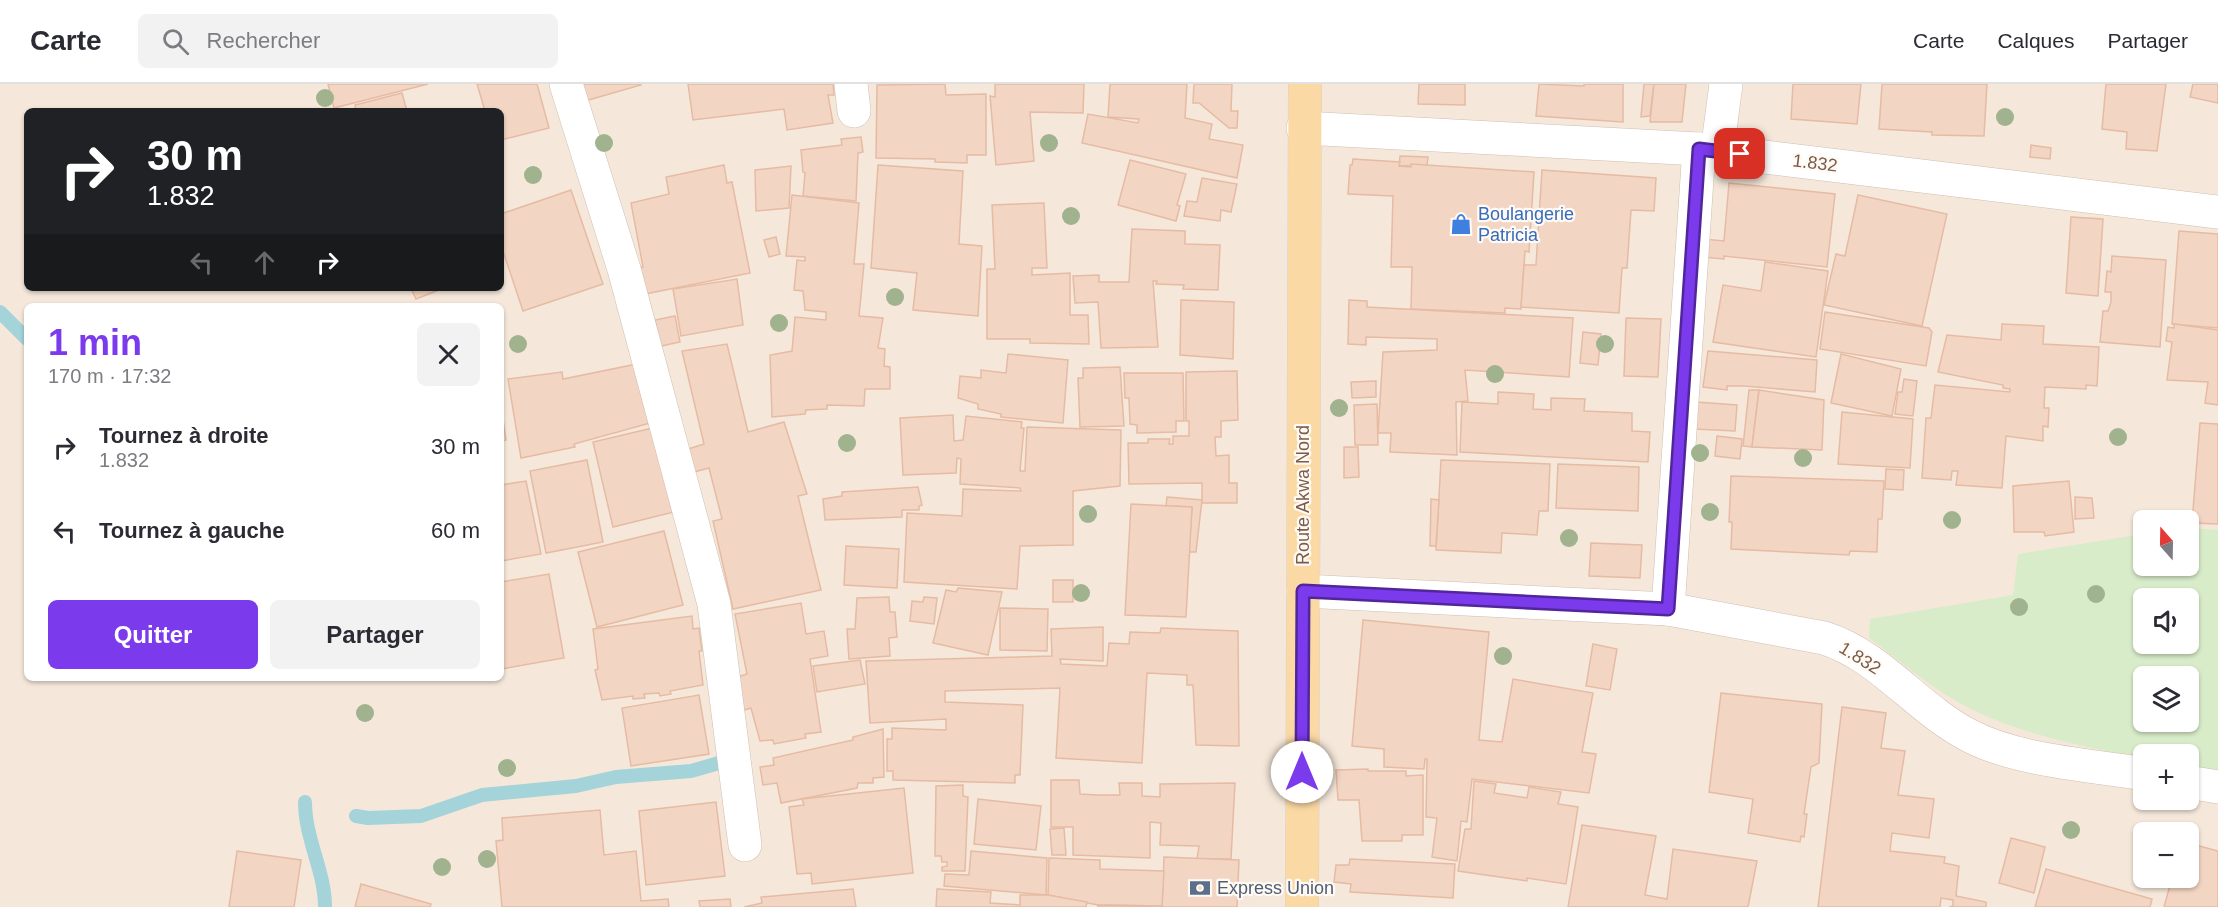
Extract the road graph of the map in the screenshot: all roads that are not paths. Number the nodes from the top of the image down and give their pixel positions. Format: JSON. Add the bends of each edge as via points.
{"nodes":[{"id":1,"x":566,"y":84,"type":"edge"},
{"id":2,"x":1305,"y":84,"type":"edge"},
{"id":3,"x":1726,"y":84,"type":"edge"},
{"id":4,"x":1303,"y":128,"type":"junction"},
{"id":5,"x":1708,"y":150,"type":"junction"},
{"id":6,"x":2218,"y":212,"type":"edge"},
{"id":7,"x":1303,"y":591,"type":"junction"},
{"id":8,"x":1668,"y":609,"type":"junction"},
{"id":9,"x":2133,"y":772,"type":"edge"},
{"id":10,"x":2199,"y":784,"type":"edge"},
{"id":11,"x":2218,"y":787,"type":"edge"},
{"id":12,"x":745,"y":845,"type":"dead end"},
{"id":13,"x":1302,"y":907,"type":"edge"}],
"edges":[{"from":1,"to":12,"type":"street","via":[[624,269],[714,604]]},
{"from":2,"to":4,"type":"main road","name":"Route Akwa Nord"},
{"from":3,"to":5,"type":"street"},
{"from":4,"to":5,"type":"street","name":"1.832"},
{"from":4,"to":7,"type":"main road","name":"Route Akwa Nord"},
{"from":5,"to":6,"type":"street","name":"1.832"},
{"from":5,"to":8,"type":"street"},
{"from":7,"to":8,"type":"street","name":"1.832"},
{"from":7,"to":13,"type":"main road","name":"Route Akwa Nord"},
{"from":8,"to":9,"type":"street","name":"1.832","via":[[1845,645],[1868,659],[1930,712],[1972,737],[2019,753]]},
{"from":10,"to":11,"type":"street"}]}
